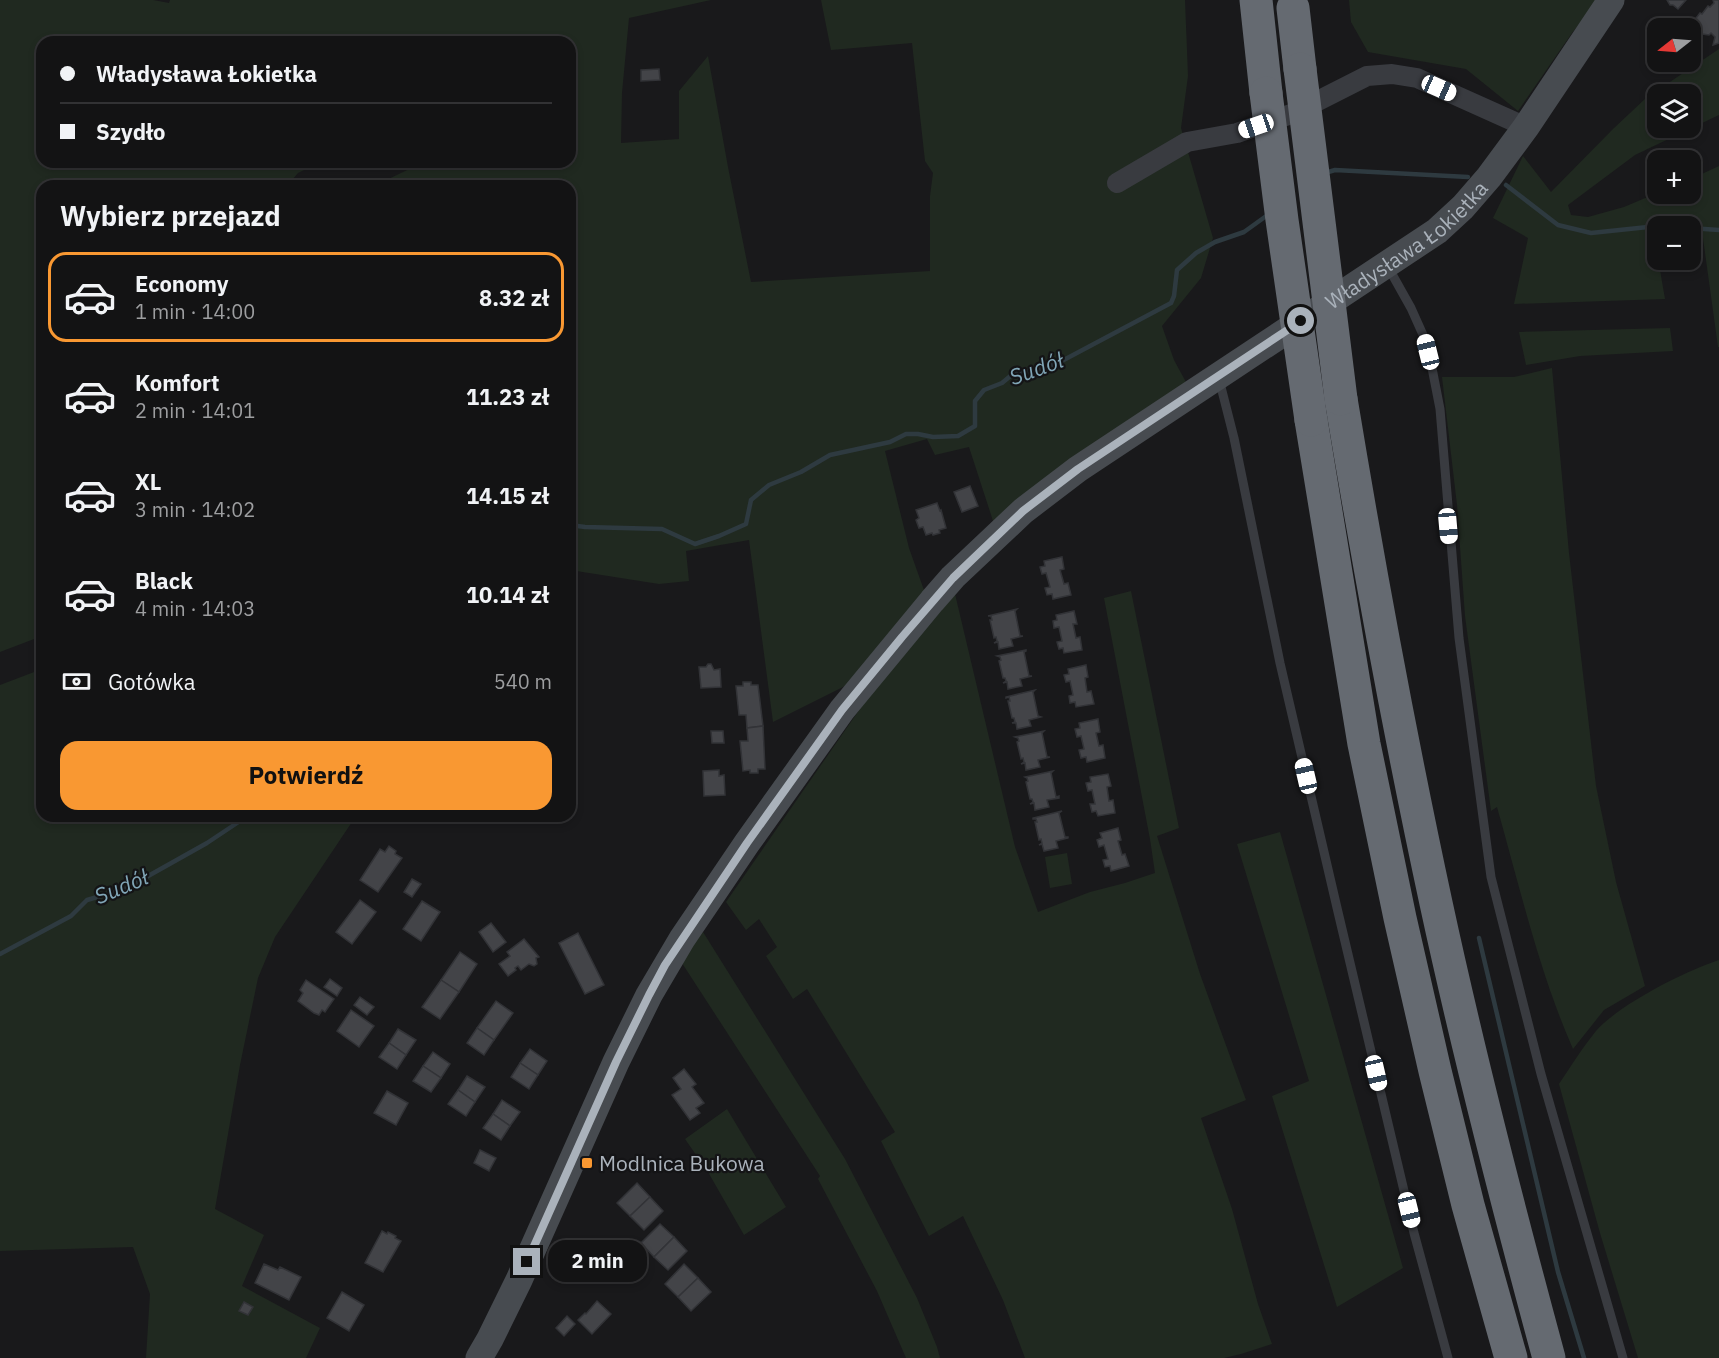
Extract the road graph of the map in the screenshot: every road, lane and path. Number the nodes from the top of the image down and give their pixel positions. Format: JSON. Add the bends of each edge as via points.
{"nodes":[{"id":1,"x":1256,"y":0,"type":"edge"},
{"id":2,"x":1611,"y":0,"type":"edge"},
{"id":3,"x":1293,"y":8,"type":"dead end"},
{"id":4,"x":1526,"y":128,"type":"junction"},
{"id":5,"x":1117,"y":183,"type":"dead end"},
{"id":6,"x":1387,"y":265,"type":"junction"},
{"id":7,"x":1218,"y":376,"type":"junction"},
{"id":8,"x":479,"y":1358,"type":"edge"},
{"id":9,"x":1448,"y":1358,"type":"edge"},
{"id":10,"x":1511,"y":1358,"type":"edge"},
{"id":11,"x":1549,"y":1358,"type":"edge"},
{"id":12,"x":1623,"y":1358,"type":"edge"}],
"edges":[{"from":1,"to":10,"type":"highway","bridge":true,"via":[[1311,420],[1364,744],[1437,1082]]},
{"from":2,"to":4,"type":"street","name":"Władysława Łokietka"},
{"from":3,"to":11,"type":"highway","bridge":true,"via":[[1341,399],[1388,661],[1477,1084]]},
{"from":4,"to":5,"type":"street","via":[[1417,78],[1367,76],[1294,113],[1237,133],[1187,142]]},
{"from":4,"to":6,"type":"street","name":"Władysława Łokietka","via":[[1463,207],[1437,231]]},
{"from":6,"to":7,"type":"street","name":"Władysława Łokietka"},
{"from":6,"to":12,"type":"lane","via":[[1424,337],[1440,409],[1459,638],[1491,877],[1541,1074]]},
{"from":7,"to":8,"type":"street","name":"Władysława Łokietka","via":[[1078,469],[1023,511],[932,601],[842,710],[665,965]]},
{"from":7,"to":9,"type":"lane","via":[[1338,912],[1414,1233]]}]}
